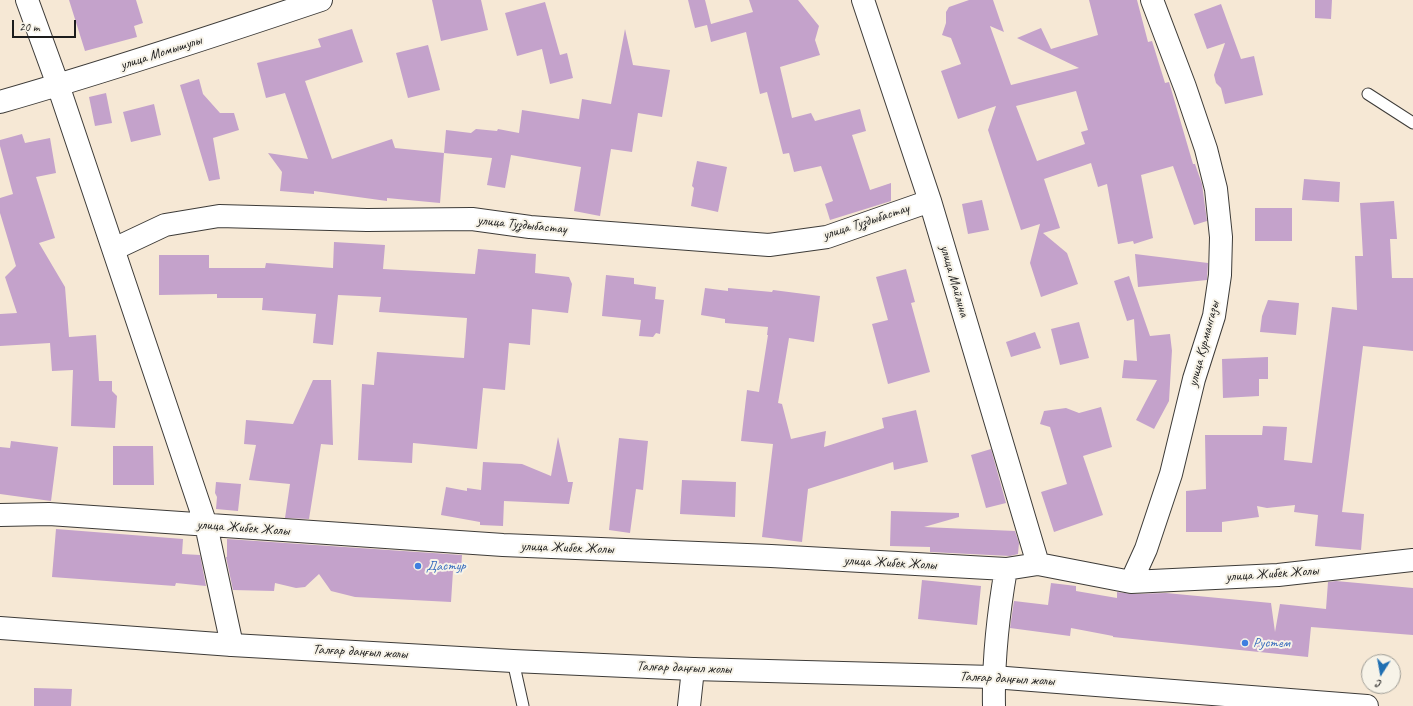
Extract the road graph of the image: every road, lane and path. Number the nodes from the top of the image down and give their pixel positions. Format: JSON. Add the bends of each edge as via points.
{"nodes":[{"id":1,"x":27,"y":0,"type":"edge"},
{"id":2,"x":321,"y":0,"type":"edge"},
{"id":3,"x":864,"y":0,"type":"edge"},
{"id":4,"x":1152,"y":0,"type":"edge"},
{"id":5,"x":58,"y":85,"type":"junction"},
{"id":6,"x":1368,"y":94,"type":"dead end"},
{"id":7,"x":0,"y":102,"type":"edge"},
{"id":8,"x":1413,"y":123,"type":"edge"},
{"id":9,"x":930,"y":201,"type":"junction"},
{"id":10,"x":114,"y":249,"type":"junction"},
{"id":11,"x":0,"y":515,"type":"edge"},
{"id":12,"x":206,"y":525,"type":"junction"},
{"id":13,"x":1413,"y":560,"type":"edge"},
{"id":14,"x":1038,"y":564,"type":"junction"},
{"id":15,"x":1006,"y":569,"type":"junction"},
{"id":16,"x":1131,"y":582,"type":"junction"},
{"id":17,"x":0,"y":628,"type":"edge"},
{"id":18,"x":232,"y":645,"type":"junction"},
{"id":19,"x":513,"y":661,"type":"junction"},
{"id":20,"x":693,"y":669,"type":"junction"},
{"id":21,"x":993,"y":677,"type":"junction"},
{"id":22,"x":523,"y":706,"type":"edge"},
{"id":23,"x":689,"y":706,"type":"edge"},
{"id":24,"x":994,"y":706,"type":"edge"},
{"id":25,"x":1367,"y":706,"type":"edge"}],
"edges":[{"from":1,"to":5,"type":"street"},
{"from":2,"to":5,"type":"street","name":"улица Момышулы"},
{"from":3,"to":9,"type":"street","name":"улица Майлина"},
{"from":4,"to":16,"type":"street","name":"улица Курмангазы","via":[[1185,86],[1216,189],[1220,275],[1214,316],[1194,379],[1171,474],[1146,549]]},
{"from":5,"to":7,"type":"street","name":"улица Момышулы"},
{"from":5,"to":10,"type":"street"},
{"from":6,"to":8,"type":"lane"},
{"from":9,"to":10,"type":"street","name":"улица Туздыбастау","via":[[827,237],[769,245],[530,227],[472,219],[367,220],[219,216],[165,224]]},
{"from":9,"to":14,"type":"street","name":"улица Майлина"},
{"from":10,"to":12,"type":"street"},
{"from":11,"to":12,"type":"street","name":"улица Жибек Жолы","via":[[49,514]]},
{"from":12,"to":15,"type":"street","name":"улица Жибек Жолы","via":[[503,545]]},
{"from":12,"to":18,"type":"street"},
{"from":13,"to":16,"type":"street","name":"улица Жибек Жолы","via":[[1278,575]]},
{"from":14,"to":15,"type":"street","name":"улица Жибек Жолы"},
{"from":14,"to":16,"type":"street","name":"улица Жибек Жолы"},
{"from":15,"to":21,"type":"street"},
{"from":17,"to":18,"type":"street","name":"Талғар даңғыл жолы"},
{"from":18,"to":19,"type":"street","name":"Талғар даңғыл жолы"},
{"from":19,"to":20,"type":"street","name":"Талғар даңғыл жолы"},
{"from":19,"to":22,"type":"lane"},
{"from":20,"to":21,"type":"street","name":"Талғар даңғыл жолы"},
{"from":20,"to":23,"type":"street"},
{"from":21,"to":24,"type":"street"},
{"from":21,"to":25,"type":"street","name":"Талғар даңғыл жолы"}]}
